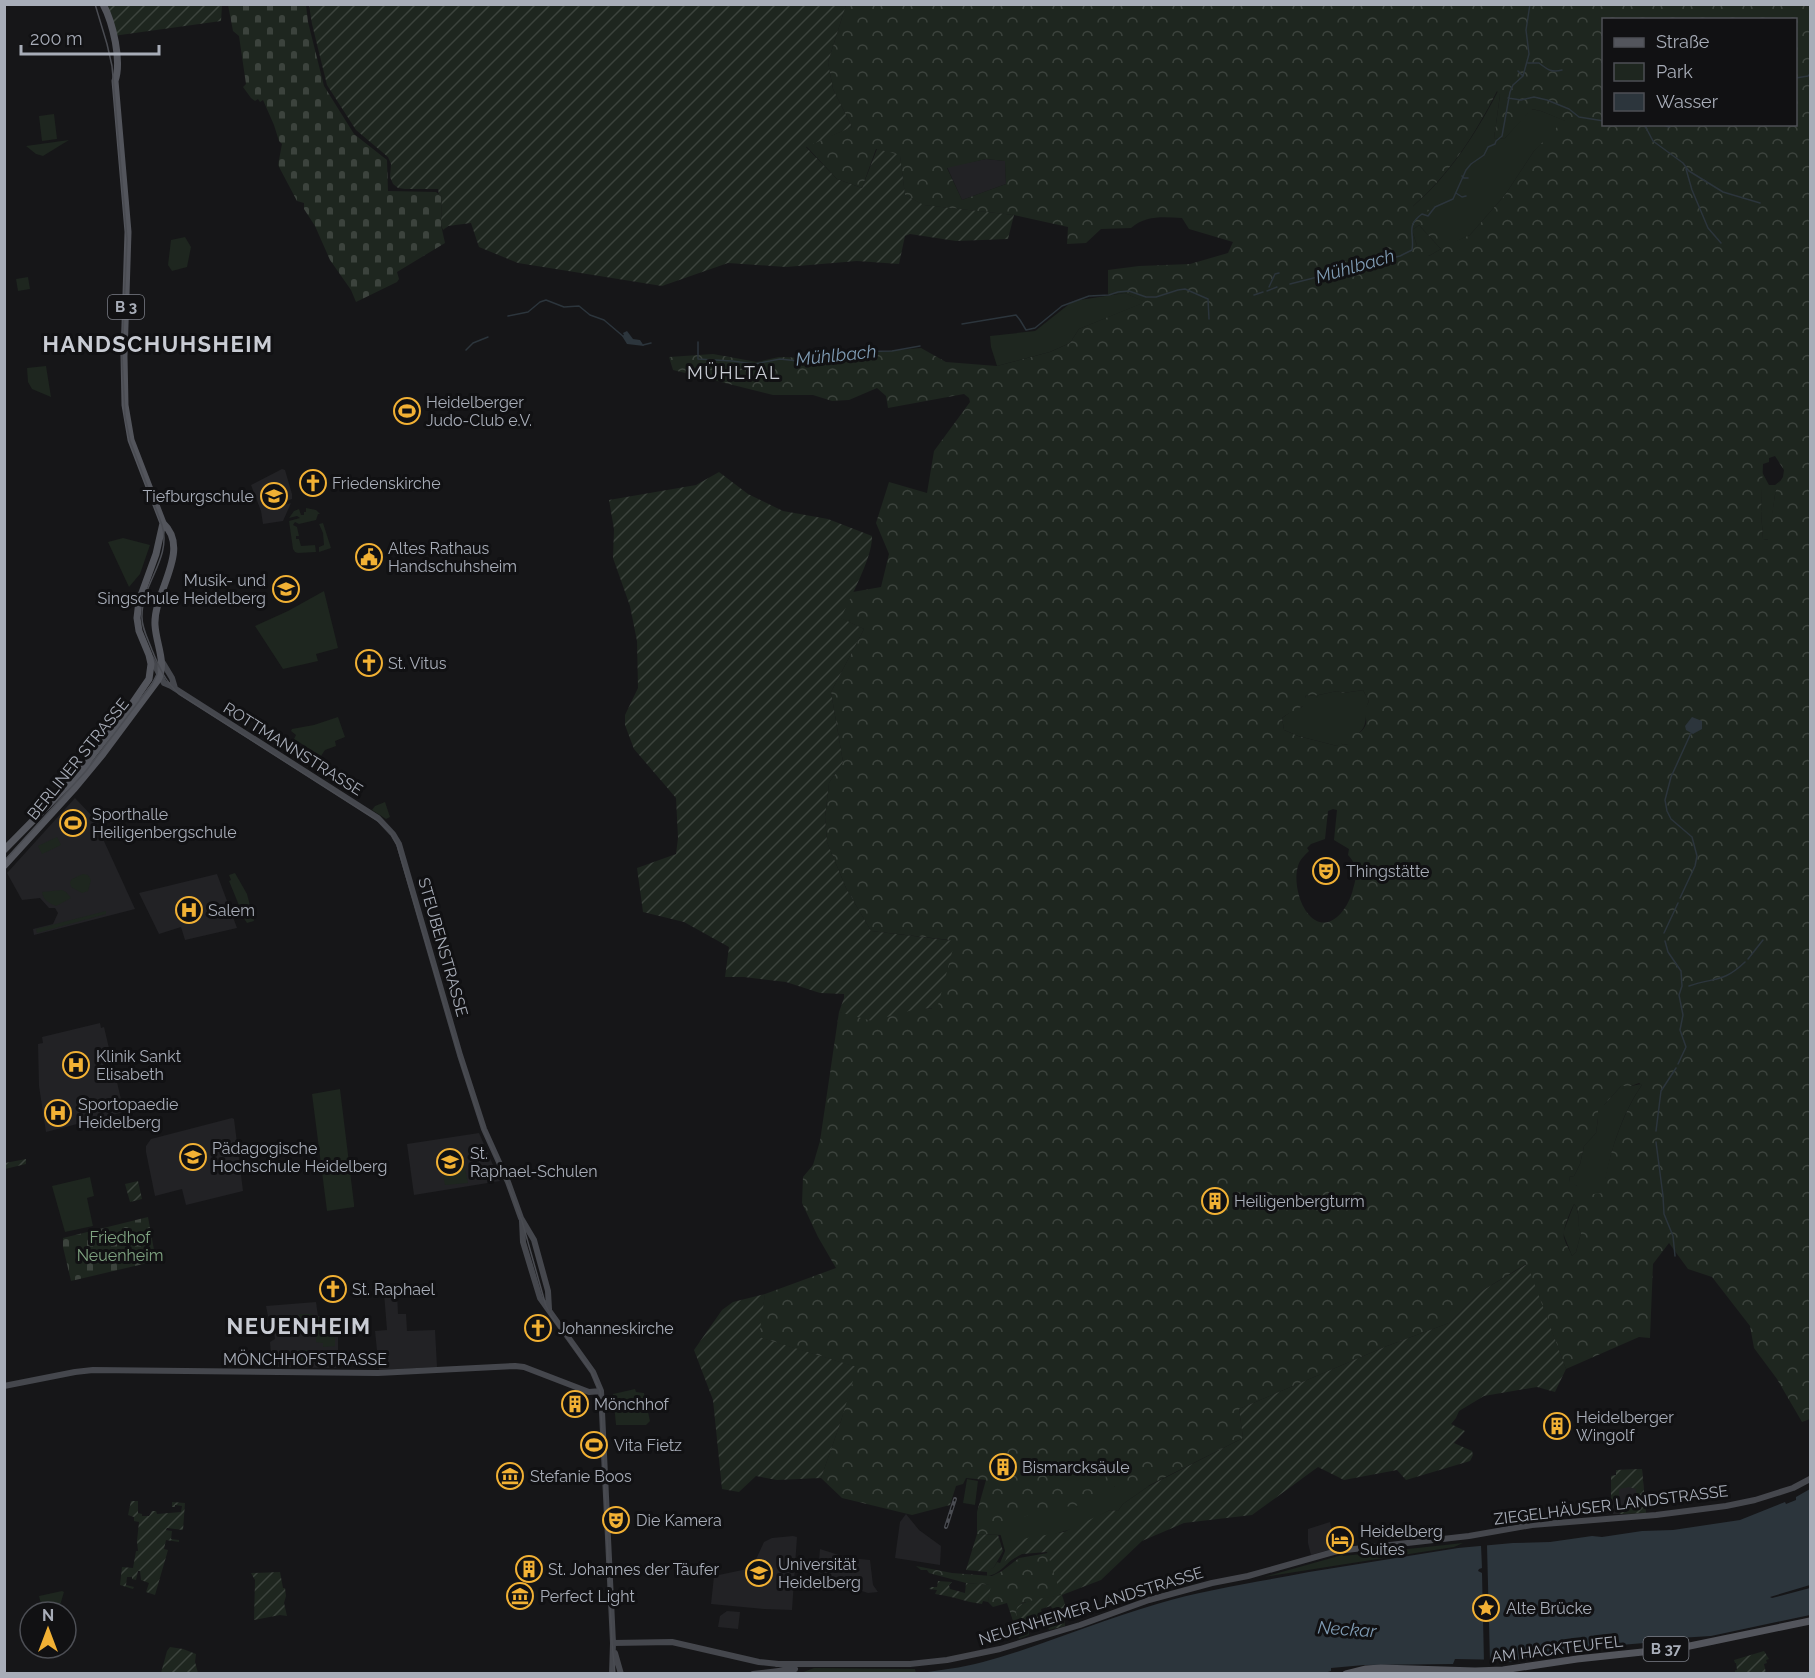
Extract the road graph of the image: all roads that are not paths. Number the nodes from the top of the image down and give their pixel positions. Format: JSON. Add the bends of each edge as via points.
{"nodes":[{"id":1,"x":101,"y":4,"type":"edge"},
{"id":2,"x":163,"y":523,"type":"junction"},
{"id":3,"x":149,"y":655,"type":"junction"},
{"id":4,"x":163,"y":663,"type":"junction"},
{"id":5,"x":162,"y":680,"type":"junction"},
{"id":6,"x":175,"y":689,"type":"junction"},
{"id":7,"x":393,"y":834,"type":"joint"},
{"id":8,"x":4,"y":850,"type":"edge"},
{"id":9,"x":4,"y":866,"type":"edge"},
{"id":10,"x":521,"y":1218,"type":"junction"},
{"id":11,"x":549,"y":1309,"type":"junction"},
{"id":12,"x":4,"y":1386,"type":"edge"},
{"id":13,"x":601,"y":1391,"type":"junction"},
{"id":14,"x":1810,"y":1479,"type":"edge"},
{"id":15,"x":1483,"y":1533,"type":"joint"},
{"id":16,"x":1810,"y":1621,"type":"edge"},
{"id":17,"x":613,"y":1646,"type":"junction"},
{"id":18,"x":776,"y":1664,"type":"junction"},
{"id":19,"x":810,"y":1664,"type":"junction"},
{"id":20,"x":795,"y":1669,"type":"junction"},
{"id":21,"x":1475,"y":1671,"type":"junction"},
{"id":22,"x":612,"y":1672,"type":"edge"},
{"id":23,"x":621,"y":1672,"type":"edge"},
{"id":24,"x":1357,"y":1672,"type":"junction"},
{"id":25,"x":753,"y":1674,"type":"edge"},
{"id":26,"x":1346,"y":1674,"type":"edge"},
{"id":27,"x":1390,"y":1674,"type":"edge"},
{"id":28,"x":1461,"y":1674,"type":"edge"}],
"edges":[{"from":1,"to":2,"type":"main road","number":"B 3","via":[[116,49],[115,81],[128,232],[125,405],[130,436]]},
{"from":2,"to":3,"type":"main road","via":[[137,618]]},
{"from":2,"to":4,"type":"main road","number":"B 3","via":[[174,544],[156,613],[155,628]]},
{"from":3,"to":5,"type":"main road"},
{"from":3,"to":8,"type":"main road","name":"BERLINER STRASSE","via":[[149,679],[121,719],[74,778]]},
{"from":4,"to":5,"type":"main road","name":"BERLINER STRASSE"},
{"from":4,"to":6,"type":"main road","number":"B 3"},
{"from":5,"to":6,"type":"main road","name":"ROTTMANNSTRASSE"},
{"from":5,"to":9,"type":"main road","name":"BERLINER STRASSE","via":[[154,685],[82,780]]},
{"from":6,"to":7,"type":"main road","name":"ROTTMANNSTRASSE","via":[[378,818]]},
{"from":7,"to":10,"type":"main road","name":"STEUBENSTRASSE","via":[[484,1129]]},
{"from":10,"to":11,"type":"main road","via":[[534,1240]]},
{"from":10,"to":11,"type":"main road","via":[[523,1242],[537,1291]]},
{"from":11,"to":13,"type":"main road","via":[[593,1372]]},
{"from":12,"to":13,"type":"main road","name":"MÖNCHHOFSTRASSE","via":[[93,1370],[378,1373],[515,1366],[589,1392]]},
{"from":13,"to":17,"type":"main road"},
{"from":14,"to":15,"type":"main road","name":"ZIEGELHÄUSER LANDSTRASSE","via":[[1793,1488],[1726,1506]]},
{"from":15,"to":19,"type":"main road","name":"NEUENHEIMER LANDSTRASSE","via":[[1337,1551],[1149,1599],[1080,1625],[981,1654],[910,1665]]},
{"from":16,"to":21,"type":"main road","name":"AM HACKTEUFEL","number":"B 37","via":[[1680,1648]]},
{"from":17,"to":18,"type":"main road","name":"NEUENHEIMER LANDSTRASSE","via":[[669,1642]]},
{"from":17,"to":22,"type":"main road"},
{"from":17,"to":23,"type":"main road"},
{"from":18,"to":19,"type":"main road","name":"NEUENHEIMER LANDSTRASSE"},
{"from":18,"to":20,"type":"main road","name":"NEUENHEIMER LANDSTRASSE"},
{"from":19,"to":20,"type":"main road"},
{"from":20,"to":25,"type":"main road"},
{"from":21,"to":24,"type":"main road","number":"B 37","via":[[1381,1668]]},
{"from":21,"to":28,"type":"main road","number":"B 37"},
{"from":24,"to":26,"type":"main road","number":"B 37"},
{"from":24,"to":27,"type":"main road","number":"B 37"}]}
